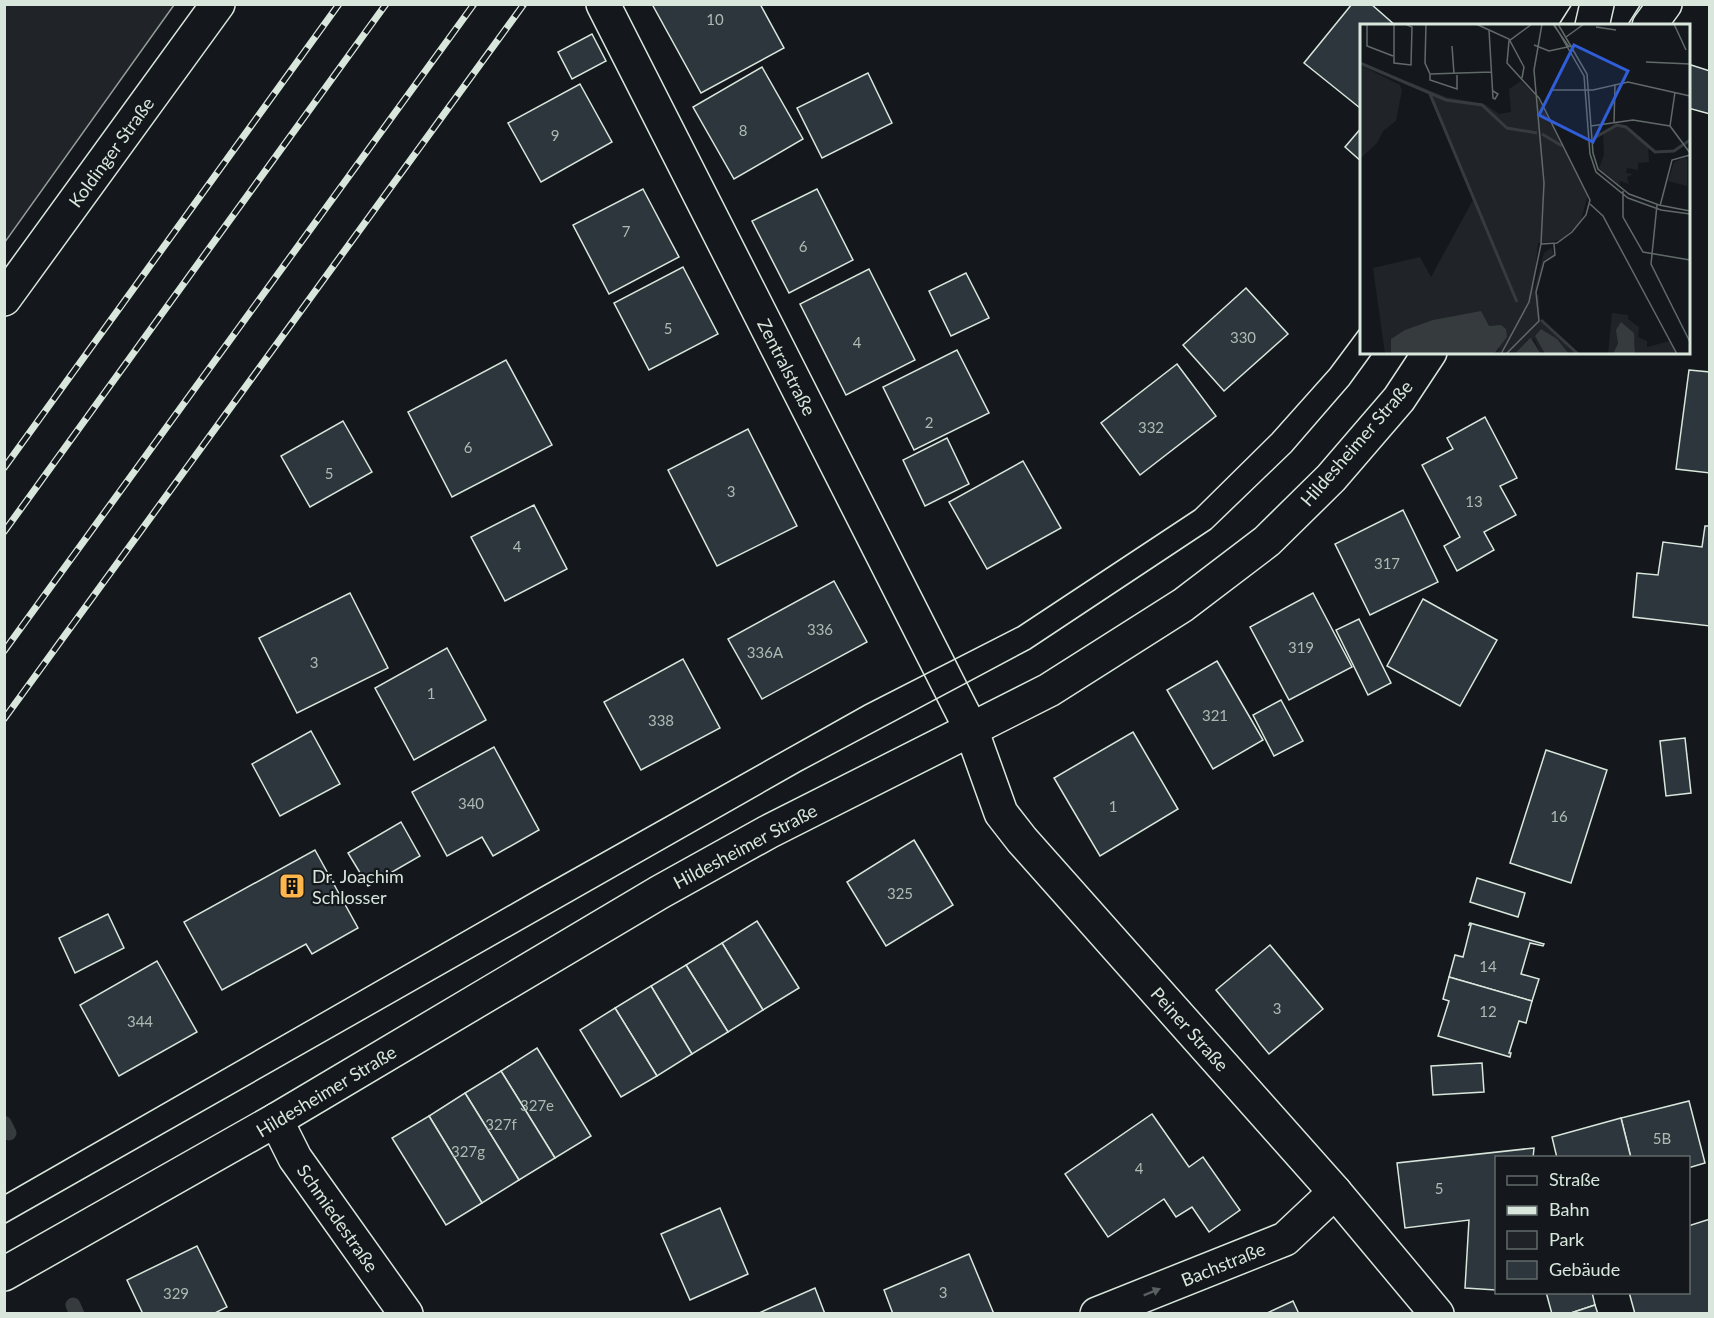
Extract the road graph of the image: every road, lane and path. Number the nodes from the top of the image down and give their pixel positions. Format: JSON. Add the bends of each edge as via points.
{"nodes":[{"id":1,"x":218,"y":4,"type":"edge"},
{"id":2,"x":603,"y":4,"type":"edge"},
{"id":3,"x":1597,"y":4,"type":"edge"},
{"id":4,"x":1665,"y":4,"type":"edge"},
{"id":5,"x":1592,"y":24,"type":"edge"},
{"id":6,"x":1650,"y":24,"type":"edge"},
{"id":7,"x":4,"y":299,"type":"edge"},
{"id":8,"x":1429,"y":354,"type":"edge"},
{"id":9,"x":971,"y":729,"type":"junction"},
{"id":10,"x":276,"y":1120,"type":"junction"},
{"id":11,"x":1335,"y":1192,"type":"junction"},
{"id":12,"x":4,"y":1274,"type":"edge"},
{"id":13,"x":406,"y":1314,"type":"edge"},
{"id":14,"x":1097,"y":1314,"type":"edge"},
{"id":15,"x":1437,"y":1314,"type":"edge"}],
"edges":[{"from":1,"to":7,"type":"street","name":"Koldinger Straße"},
{"from":2,"to":9,"type":"street","name":"Zentralstraße"},
{"from":3,"to":5,"type":"street"},
{"from":4,"to":6,"type":"street"},
{"from":8,"to":9,"type":"street","name":"Hildesheimer Straße","via":[[1399,399],[1331,478],[1267,541],[1184,605],[1049,690]]},
{"from":9,"to":10,"type":"street","name":"Hildesheimer Straße","via":[[768,832],[660,892]]},
{"from":9,"to":11,"type":"street","name":"Peiner Straße","via":[[1001,813],[1022,840]]},
{"from":10,"to":12,"type":"street","name":"Hildesheimer Straße"},
{"from":10,"to":13,"type":"street","name":"Schmiedestraße","via":[[296,1158]]},
{"from":14,"to":11,"type":"street","name":"Bachstraße","one_way":true,"via":[[1285,1239]]},
{"from":11,"to":15,"type":"street","name":"Peiner Straße"}]}
